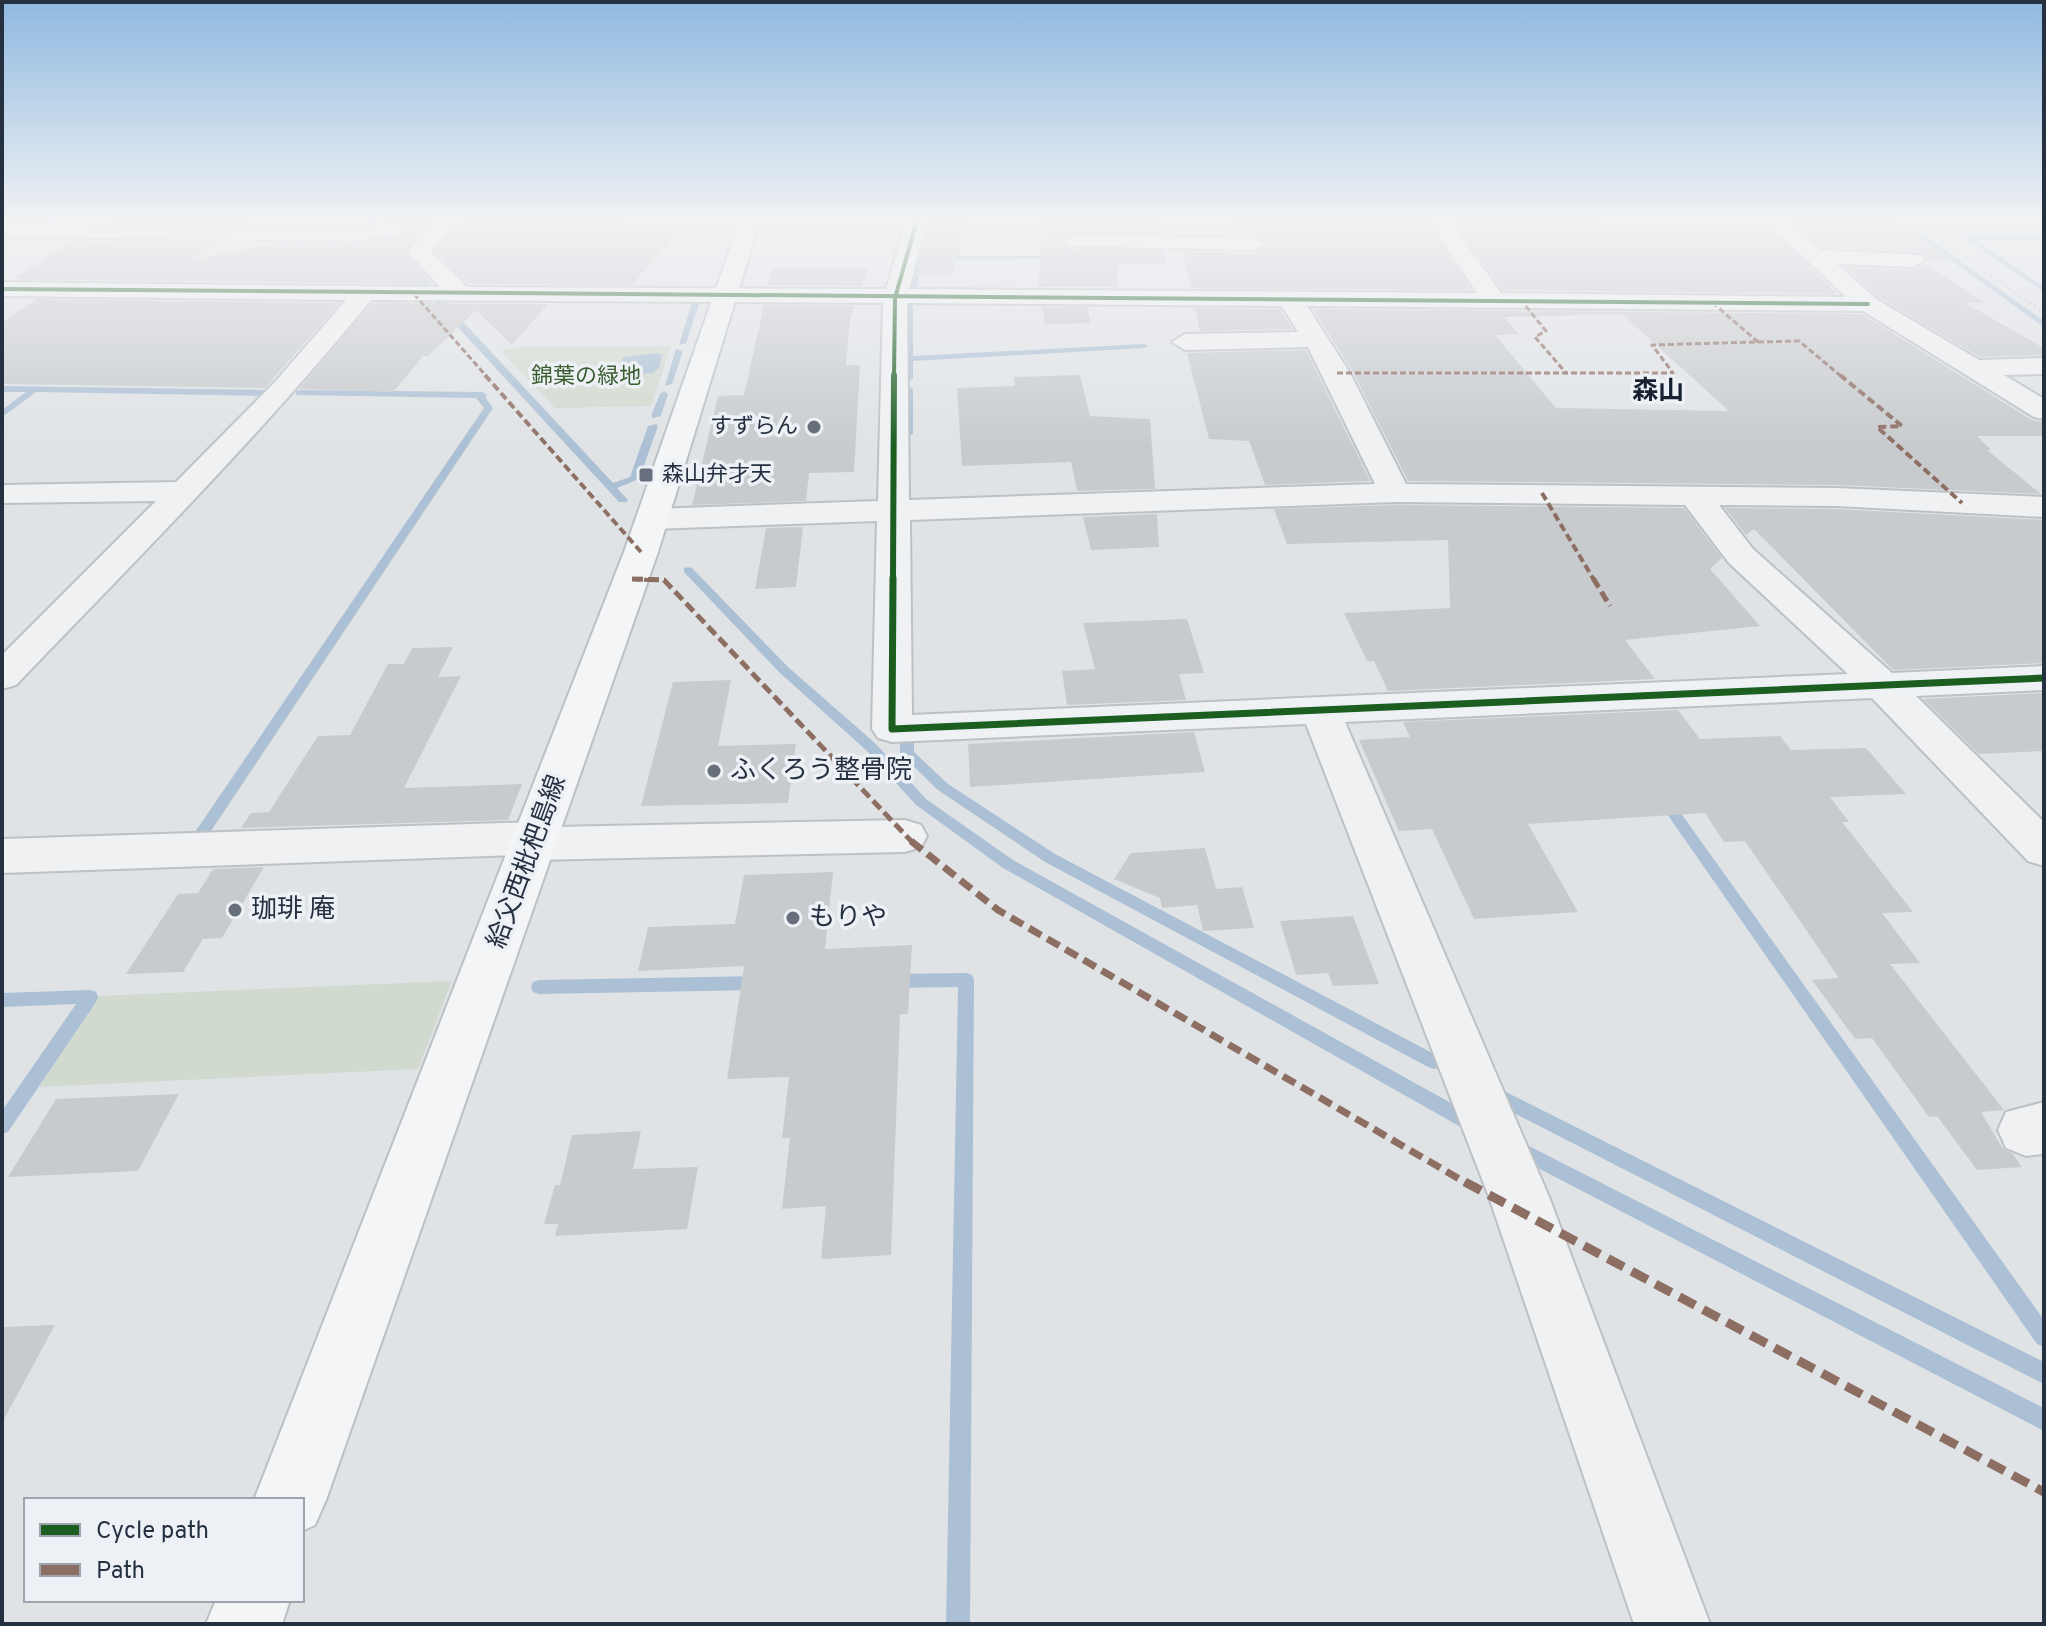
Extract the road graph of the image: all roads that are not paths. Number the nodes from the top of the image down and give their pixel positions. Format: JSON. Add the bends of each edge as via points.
{"nodes":[{"id":1,"x":362,"y":296,"type":"edge"},
{"id":2,"x":726,"y":296,"type":"edge"},
{"id":3,"x":806,"y":296,"type":"edge"},
{"id":4,"x":1280,"y":296,"type":"edge"},
{"id":5,"x":1491,"y":296,"type":"edge"},
{"id":6,"x":1859,"y":296,"type":"edge"},
{"id":7,"x":895,"y":298,"type":"junction"},
{"id":8,"x":1493,"y":299,"type":"junction"},
{"id":9,"x":1282,"y":300,"type":"junction"},
{"id":10,"x":1868,"y":304,"type":"junction"},
{"id":11,"x":1316,"y":339,"type":"junction"},
{"id":12,"x":1185,"y":342,"type":"dead end"},
{"id":13,"x":2044,"y":366,"type":"edge"},
{"id":14,"x":1977,"y":368,"type":"junction"},
{"id":15,"x":2044,"y":411,"type":"edge"},
{"id":16,"x":187,"y":491,"type":"junction"},
{"id":17,"x":1395,"y":493,"type":"junction"},
{"id":18,"x":2,"y":494,"type":"edge"},
{"id":19,"x":1694,"y":495,"type":"junction"},
{"id":20,"x":2044,"y":507,"type":"edge"},
{"id":21,"x":893,"y":513,"type":"junction"},
{"id":22,"x":653,"y":519,"type":"junction"},
{"id":23,"x":2,"y":677,"type":"edge"},
{"id":24,"x":2044,"y":678,"type":"edge"},
{"id":25,"x":1882,"y":685,"type":"junction"},
{"id":26,"x":1320,"y":709,"type":"junction"},
{"id":27,"x":905,"y":836,"type":"dead end"},
{"id":28,"x":536,"y":841,"type":"junction"},
{"id":29,"x":2044,"y":849,"type":"edge"},
{"id":30,"x":2,"y":856,"type":"edge"},
{"id":31,"x":291,"y":1498,"type":"edge"},
{"id":32,"x":252,"y":1602,"type":"edge"},
{"id":33,"x":244,"y":1624,"type":"edge"},
{"id":34,"x":1672,"y":1624,"type":"edge"}],
"edges":[{"from":1,"to":16,"type":"street","via":[[285,388]]},
{"from":2,"to":22,"type":"main road","name":"給父西枇杷島線"},
{"from":3,"to":7,"type":"street"},
{"from":4,"to":9,"type":"street"},
{"from":5,"to":8,"type":"street"},
{"from":6,"to":10,"type":"street"},
{"from":7,"to":9,"type":"street"},
{"from":7,"to":21,"type":"street"},
{"from":8,"to":9,"type":"street"},
{"from":8,"to":10,"type":"street"},
{"from":9,"to":11,"type":"street"},
{"from":10,"to":14,"type":"street"},
{"from":11,"to":12,"type":"street"},
{"from":11,"to":17,"type":"street"},
{"from":13,"to":14,"type":"street"},
{"from":14,"to":15,"type":"street"},
{"from":16,"to":18,"type":"street"},
{"from":16,"to":23,"type":"street"},
{"from":17,"to":19,"type":"street"},
{"from":17,"to":21,"type":"street"},
{"from":19,"to":20,"type":"street"},
{"from":19,"to":25,"type":"street","via":[[1741,556]]},
{"from":21,"to":22,"type":"street"},
{"from":21,"to":26,"type":"street","via":[[892,729]]},
{"from":22,"to":28,"type":"main road","name":"給父西枇杷島線"},
{"from":24,"to":25,"type":"street"},
{"from":25,"to":26,"type":"street"},
{"from":25,"to":29,"type":"street"},
{"from":26,"to":34,"type":"street","via":[[1519,1197]]},
{"from":27,"to":28,"type":"street"},
{"from":28,"to":30,"type":"street"},
{"from":28,"to":31,"type":"main road","name":"給父西枇杷島線"},
{"from":32,"to":33,"type":"main road"}]}
